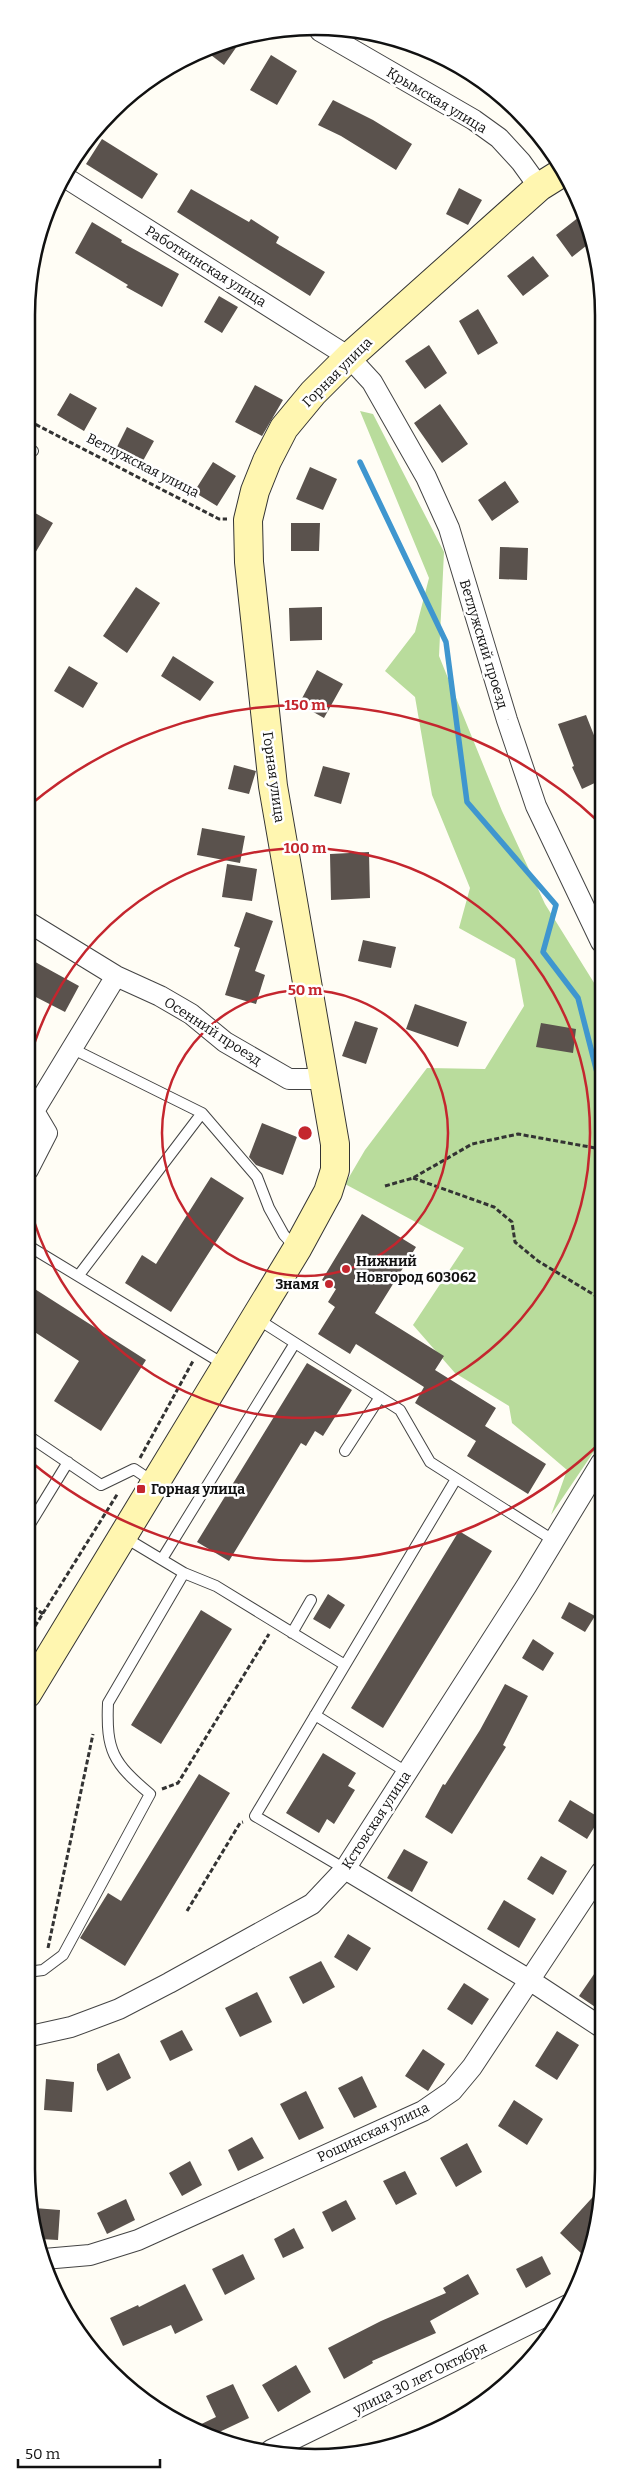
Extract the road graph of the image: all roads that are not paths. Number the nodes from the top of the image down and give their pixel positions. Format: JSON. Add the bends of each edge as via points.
{"nodes":[{"id":1,"x":328,"y":36,"type":"edge"},
{"id":2,"x":557,"y":175,"type":"edge"},
{"id":3,"x":70,"y":180,"type":"edge"},
{"id":4,"x":538,"y":187,"type":"junction"},
{"id":5,"x":349,"y":357,"type":"junction"},
{"id":6,"x":35,"y":926,"type":"edge"},
{"id":7,"x":595,"y":929,"type":"edge"},
{"id":8,"x":116,"y":976,"type":"junction"},
{"id":9,"x":73,"y":1049,"type":"junction"},
{"id":10,"x":324,"y":1079,"type":"junction"},
{"id":11,"x":35,"y":1103,"type":"edge"},
{"id":12,"x":202,"y":1113,"type":"junction"},
{"id":13,"x":35,"y":1115,"type":"edge"},
{"id":14,"x":35,"y":1156,"type":"edge"},
{"id":15,"x":35,"y":1249,"type":"edge"},
{"id":16,"x":297,"y":1249,"type":"junction"},
{"id":17,"x":79,"y":1276,"type":"junction"},
{"id":18,"x":255,"y":1318,"type":"junction"},
{"id":19,"x":295,"y":1343,"type":"junction"},
{"id":20,"x":226,"y":1366,"type":"junction"},
{"id":21,"x":380,"y":1397,"type":"junction"},
{"id":22,"x":35,"y":1440,"type":"edge"},
{"id":23,"x":345,"y":1451,"type":"dead end"},
{"id":24,"x":68,"y":1462,"type":"junction"},
{"id":25,"x":595,"y":1473,"type":"edge"},
{"id":26,"x":456,"y":1479,"type":"junction"},
{"id":27,"x":156,"y":1484,"type":"junction"},
{"id":28,"x":35,"y":1516,"type":"edge"},
{"id":29,"x":124,"y":1536,"type":"junction"},
{"id":30,"x":553,"y":1540,"type":"junction"},
{"id":31,"x":162,"y":1559,"type":"junction"},
{"id":32,"x":184,"y":1573,"type":"junction"},
{"id":33,"x":311,"y":1600,"type":"dead end"},
{"id":34,"x":292,"y":1633,"type":"junction"},
{"id":35,"x":345,"y":1665,"type":"junction"},
{"id":36,"x":35,"y":1681,"type":"edge"},
{"id":37,"x":315,"y":1715,"type":"junction"},
{"id":38,"x":408,"y":1773,"type":"junction"},
{"id":39,"x":345,"y":1870,"type":"junction"},
{"id":40,"x":595,"y":1881,"type":"edge"},
{"id":41,"x":35,"y":1971,"type":"edge"},
{"id":42,"x":531,"y":1981,"type":"junction"},
{"id":43,"x":595,"y":2023,"type":"edge"},
{"id":44,"x":35,"y":2035,"type":"edge"},
{"id":45,"x":50,"y":2258,"type":"edge"},
{"id":46,"x":550,"y":2321,"type":"edge"},
{"id":47,"x":278,"y":2447,"type":"edge"}],
"edges":[{"from":1,"to":4,"type":"street","name":"Крымская улица","via":[[474,120],[499,138],[522,162]]},
{"from":2,"to":4,"type":"main road","name":"Горная улица"},
{"from":3,"to":5,"type":"street","name":"Работкинская улица"},
{"from":4,"to":5,"type":"main road","name":"Горная улица"},
{"from":5,"to":7,"type":"street","name":"Ветлужский проезд","via":[[372,382],[426,477],[449,528],[536,806]]},
{"from":5,"to":10,"type":"main road","name":"Горная улица","via":[[284,428],[255,491],[248,520],[273,786]]},
{"from":6,"to":8,"type":"street","name":"Осенний проезд"},
{"from":8,"to":9,"type":"street"},
{"from":8,"to":10,"type":"street","name":"Осенний проезд","via":[[160,996],[225,1042],[289,1079]]},
{"from":9,"to":11,"type":"street"},
{"from":9,"to":12,"type":"lane"},
{"from":10,"to":16,"type":"main road","name":"Горная улица","via":[[335,1144],[335,1170],[328,1192]]},
{"from":12,"to":16,"type":"lane","via":[[257,1177],[284,1235]]},
{"from":12,"to":17,"type":"lane"},
{"from":13,"to":14,"type":"street","via":[[47,1133]]},
{"from":15,"to":17,"type":"lane"},
{"from":16,"to":18,"type":"main road","name":"Горная улица"},
{"from":17,"to":20,"type":"lane"},
{"from":18,"to":19,"type":"lane"},
{"from":18,"to":20,"type":"main road","name":"Горная улица"},
{"from":19,"to":21,"type":"lane"},
{"from":19,"to":31,"type":"lane"},
{"from":20,"to":27,"type":"main road","name":"Горная улица"},
{"from":21,"to":23,"type":"lane"},
{"from":21,"to":26,"type":"lane","via":[[400,1410],[430,1462]]},
{"from":22,"to":24,"type":"lane"},
{"from":24,"to":27,"type":"lane","via":[[101,1485],[134,1469]]},
{"from":24,"to":28,"type":"lane"},
{"from":25,"to":30,"type":"street","name":"Кстовская улица"},
{"from":26,"to":30,"type":"lane"},
{"from":26,"to":35,"type":"lane"},
{"from":27,"to":29,"type":"main road","name":"Горная улица"},
{"from":29,"to":31,"type":"lane"},
{"from":29,"to":36,"type":"main road","name":"Горная улица"},
{"from":30,"to":38,"type":"street","name":"Кстовская улица"},
{"from":31,"to":32,"type":"lane"},
{"from":32,"to":34,"type":"lane","via":[[216,1586]]},
{"from":32,"to":41,"type":"lane","via":[[108,1703],[111,1752],[128,1776],[150,1794],[63,1954],[43,1970]]},
{"from":33,"to":34,"type":"lane"},
{"from":34,"to":35,"type":"lane"},
{"from":35,"to":37,"type":"lane"},
{"from":37,"to":38,"type":"lane"},
{"from":37,"to":39,"type":"lane","via":[[255,1816]]},
{"from":38,"to":39,"type":"street","name":"Кстовская улица"},
{"from":39,"to":42,"type":"street"},
{"from":39,"to":44,"type":"street","name":"Кстовская улица","via":[[312,1904],[169,1983],[119,2009],[70,2027]]},
{"from":40,"to":42,"type":"street","name":"Рощинская улица"},
{"from":42,"to":43,"type":"street"},
{"from":42,"to":45,"type":"street","name":"Рощинская улица","via":[[452,2091],[422,2111],[138,2240],[90,2255]]},
{"from":46,"to":47,"type":"street","name":"улица 30 лет Октября"}]}
